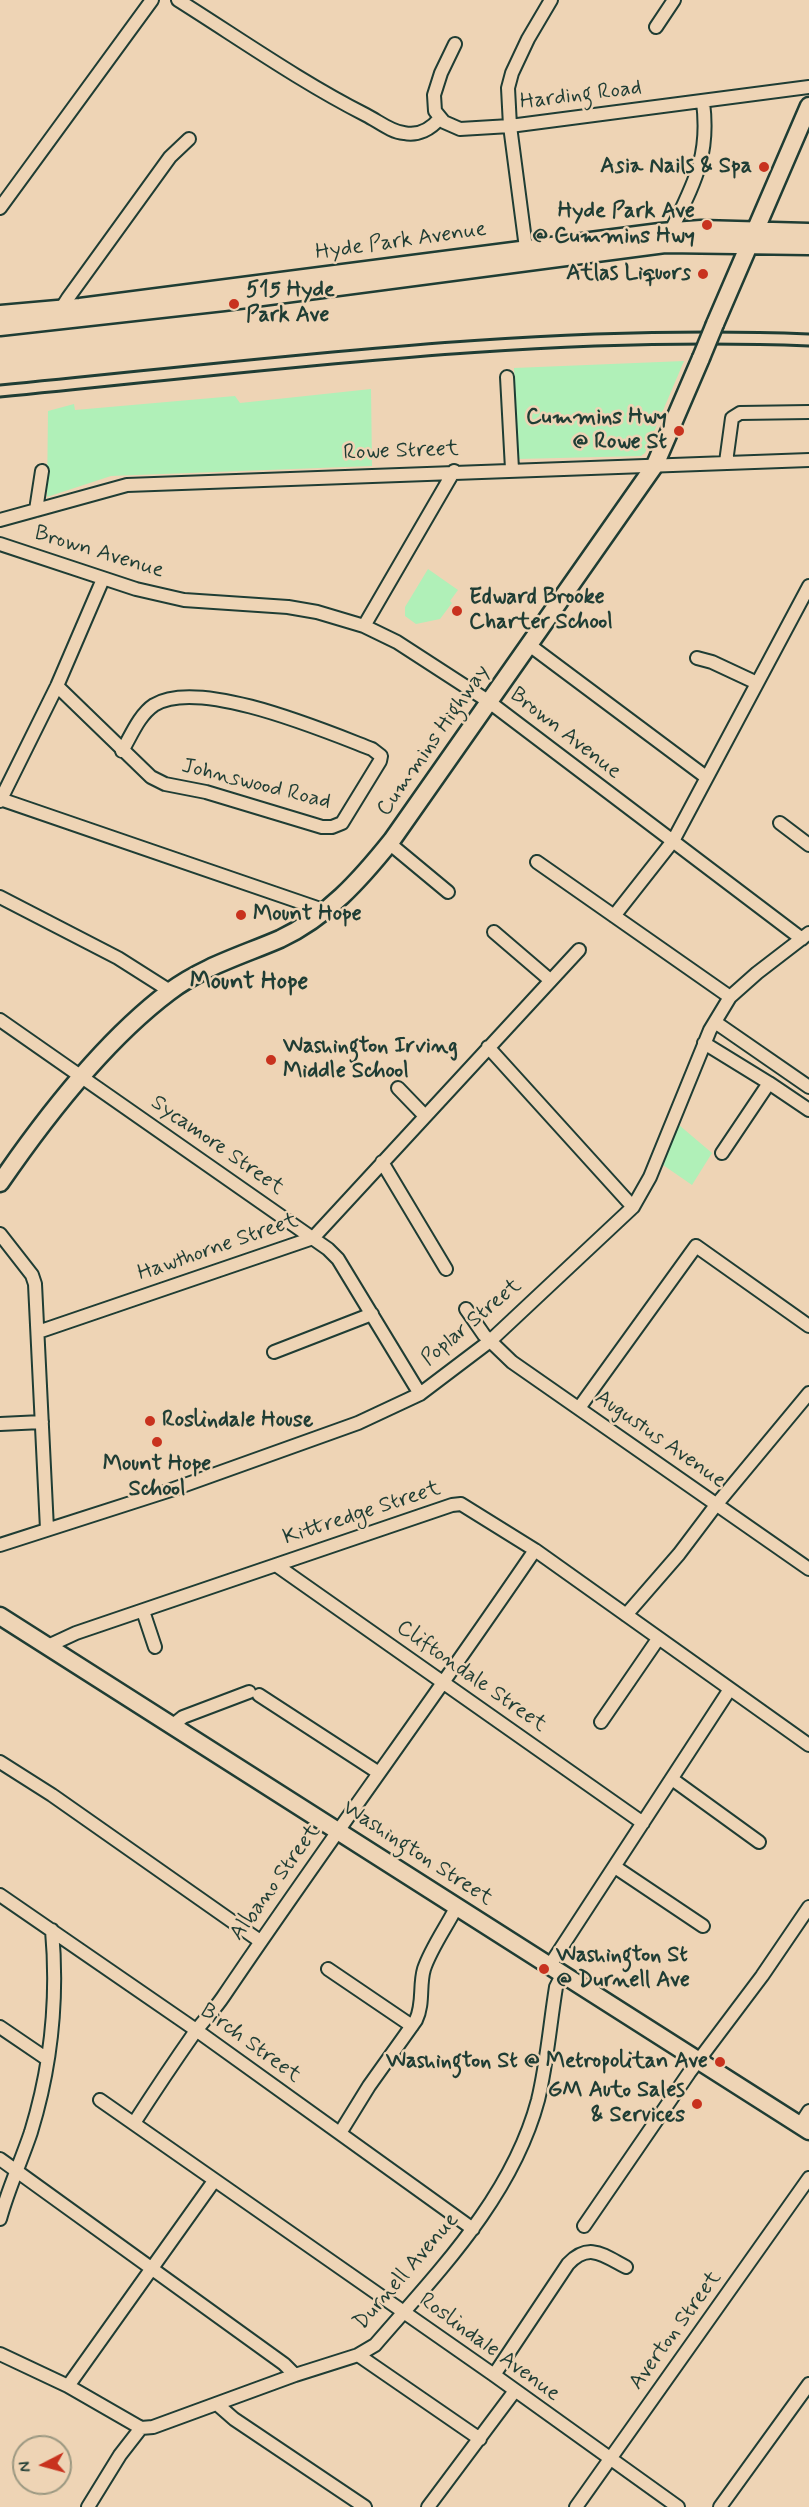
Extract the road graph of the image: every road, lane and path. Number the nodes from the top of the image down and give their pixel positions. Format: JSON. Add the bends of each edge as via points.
{"nodes":[{"id":1,"x":152,"y":0,"type":"edge"},
{"id":2,"x":178,"y":0,"type":"edge"},
{"id":3,"x":551,"y":0,"type":"edge"},
{"id":4,"x":674,"y":0,"type":"edge"},
{"id":5,"x":656,"y":27,"type":"dead end"},
{"id":6,"x":454,"y":44,"type":"dead end"},
{"id":7,"x":809,"y":87,"type":"edge"},
{"id":8,"x":703,"y":102,"type":"junction"},
{"id":9,"x":809,"y":106,"type":"edge"},
{"id":10,"x":440,"y":118,"type":"junction"},
{"id":11,"x":510,"y":126,"type":"junction"},
{"id":12,"x":189,"y":139,"type":"dead end"},
{"id":13,"x":0,"y":208,"type":"edge"},
{"id":14,"x":671,"y":231,"type":"junction"},
{"id":15,"x":809,"y":232,"type":"edge"},
{"id":16,"x":752,"y":237,"type":"junction"},
{"id":17,"x":809,"y":246,"type":"edge"},
{"id":18,"x":527,"y":254,"type":"junction"},
{"id":19,"x":0,"y":315,"type":"edge"},
{"id":20,"x":62,"y":315,"type":"junction"},
{"id":21,"x":0,"y":327,"type":"edge"},
{"id":22,"x":507,"y":377,"type":"dead end"},
{"id":23,"x":809,"y":412,"type":"edge"},
{"id":24,"x":809,"y":460,"type":"edge"},
{"id":25,"x":726,"y":462,"type":"junction"},
{"id":26,"x":655,"y":465,"type":"junction"},
{"id":27,"x":512,"y":469,"type":"junction"},
{"id":28,"x":42,"y":471,"type":"dead end"},
{"id":29,"x":454,"y":471,"type":"junction"},
{"id":30,"x":36,"y":510,"type":"junction"},
{"id":31,"x":0,"y":520,"type":"edge"},
{"id":32,"x":0,"y":544,"type":"edge"},
{"id":33,"x":103,"y":579,"type":"junction"},
{"id":34,"x":809,"y":586,"type":"edge"},
{"id":35,"x":364,"y":626,"type":"junction"},
{"id":36,"x":528,"y":644,"type":"junction"},
{"id":37,"x":697,"y":658,"type":"dead end"},
{"id":38,"x":757,"y":683,"type":"junction"},
{"id":39,"x":57,"y":686,"type":"junction"},
{"id":40,"x":488,"y":701,"type":"junction"},
{"id":41,"x":122,"y":751,"type":"junction"},
{"id":42,"x":706,"y":777,"type":"junction"},
{"id":43,"x":0,"y":800,"type":"edge"},
{"id":44,"x":780,"y":823,"type":"dead end"},
{"id":45,"x":673,"y":841,"type":"junction"},
{"id":46,"x":389,"y":843,"type":"junction"},
{"id":47,"x":809,"y":844,"type":"edge"},
{"id":48,"x":537,"y":862,"type":"dead end"},
{"id":49,"x":448,"y":892,"type":"dead end"},
{"id":50,"x":0,"y":897,"type":"edge"},
{"id":51,"x":326,"y":910,"type":"junction"},
{"id":52,"x":614,"y":916,"type":"junction"},
{"id":53,"x":494,"y":932,"type":"dead end"},
{"id":54,"x":806,"y":936,"type":"edge"},
{"id":55,"x":579,"y":950,"type":"dead end"},
{"id":56,"x":550,"y":980,"type":"junction"},
{"id":57,"x":170,"y":991,"type":"junction"},
{"id":58,"x":729,"y":997,"type":"junction"},
{"id":59,"x":0,"y":1020,"type":"edge"},
{"id":60,"x":715,"y":1022,"type":"junction"},
{"id":61,"x":704,"y":1043,"type":"junction"},
{"id":62,"x":488,"y":1047,"type":"junction"},
{"id":63,"x":83,"y":1076,"type":"junction"},
{"id":64,"x":769,"y":1083,"type":"junction"},
{"id":65,"x":809,"y":1087,"type":"edge"},
{"id":66,"x":398,"y":1088,"type":"dead end"},
{"id":67,"x":809,"y":1110,"type":"edge"},
{"id":68,"x":425,"y":1116,"type":"junction"},
{"id":69,"x":722,"y":1153,"type":"dead end"},
{"id":70,"x":382,"y":1162,"type":"junction"},
{"id":71,"x":0,"y":1183,"type":"edge"},
{"id":72,"x":633,"y":1207,"type":"junction"},
{"id":73,"x":0,"y":1234,"type":"edge"},
{"id":74,"x":313,"y":1238,"type":"junction"},
{"id":75,"x":446,"y":1269,"type":"dead end"},
{"id":76,"x":466,"y":1309,"type":"dead end"},
{"id":77,"x":372,"y":1314,"type":"junction"},
{"id":78,"x":809,"y":1326,"type":"edge"},
{"id":79,"x":38,"y":1332,"type":"junction"},
{"id":80,"x":490,"y":1341,"type":"junction"},
{"id":81,"x":274,"y":1353,"type":"dead end"},
{"id":82,"x":809,"y":1393,"type":"edge"},
{"id":83,"x":420,"y":1394,"type":"junction"},
{"id":84,"x":579,"y":1408,"type":"junction"},
{"id":85,"x":42,"y":1422,"type":"junction"},
{"id":86,"x":0,"y":1424,"type":"edge"},
{"id":87,"x":716,"y":1505,"type":"junction"},
{"id":88,"x":47,"y":1529,"type":"junction"},
{"id":89,"x":0,"y":1545,"type":"edge"},
{"id":90,"x":535,"y":1550,"type":"junction"},
{"id":91,"x":276,"y":1565,"type":"junction"},
{"id":92,"x":809,"y":1569,"type":"edge"},
{"id":93,"x":143,"y":1611,"type":"junction"},
{"id":94,"x":626,"y":1615,"type":"junction"},
{"id":95,"x":0,"y":1616,"type":"edge"},
{"id":96,"x":658,"y":1639,"type":"junction"},
{"id":97,"x":48,"y":1646,"type":"junction"},
{"id":98,"x":155,"y":1647,"type":"dead end"},
{"id":99,"x":442,"y":1682,"type":"junction"},
{"id":100,"x":730,"y":1689,"type":"junction"},
{"id":101,"x":601,"y":1722,"type":"dead end"},
{"id":102,"x":173,"y":1725,"type":"junction"},
{"id":103,"x":809,"y":1745,"type":"edge"},
{"id":104,"x":0,"y":1762,"type":"edge"},
{"id":105,"x":379,"y":1773,"type":"junction"},
{"id":106,"x":672,"y":1779,"type":"junction"},
{"id":107,"x":643,"y":1823,"type":"junction"},
{"id":108,"x":340,"y":1831,"type":"junction"},
{"id":109,"x":759,"y":1842,"type":"dead end"},
{"id":110,"x":615,"y":1868,"type":"junction"},
{"id":111,"x":0,"y":1895,"type":"edge"},
{"id":112,"x":457,"y":1906,"type":"junction"},
{"id":113,"x":809,"y":1907,"type":"edge"},
{"id":114,"x":703,"y":1926,"type":"dead end"},
{"id":115,"x":52,"y":1930,"type":"junction"},
{"id":116,"x":260,"y":1941,"type":"junction"},
{"id":117,"x":328,"y":1969,"type":"dead end"},
{"id":118,"x":556,"y":1970,"type":"junction"},
{"id":119,"x":412,"y":2026,"type":"junction"},
{"id":120,"x":0,"y":2027,"type":"edge"},
{"id":121,"x":196,"y":2030,"type":"junction"},
{"id":122,"x":47,"y":2059,"type":"junction"},
{"id":123,"x":700,"y":2061,"type":"junction"},
{"id":124,"x":100,"y":2100,"type":"dead end"},
{"id":125,"x":806,"y":2122,"type":"edge"},
{"id":126,"x":134,"y":2123,"type":"junction"},
{"id":127,"x":340,"y":2133,"type":"junction"},
{"id":128,"x":0,"y":2158,"type":"edge"},
{"id":129,"x":15,"y":2170,"type":"junction"},
{"id":130,"x":809,"y":2178,"type":"edge"},
{"id":131,"x":214,"y":2181,"type":"junction"},
{"id":132,"x":0,"y":2219,"type":"edge"},
{"id":133,"x":584,"y":2226,"type":"dead end"},
{"id":134,"x":473,"y":2229,"type":"junction"},
{"id":135,"x":626,"y":2267,"type":"dead end"},
{"id":136,"x":151,"y":2268,"type":"junction"},
{"id":137,"x":403,"y":2313,"type":"junction"},
{"id":138,"x":0,"y":2354,"type":"edge"},
{"id":139,"x":358,"y":2355,"type":"junction"},
{"id":140,"x":295,"y":2375,"type":"junction"},
{"id":141,"x":494,"y":2375,"type":"junction"},
{"id":142,"x":809,"y":2384,"type":"edge"},
{"id":143,"x":68,"y":2386,"type":"junction"},
{"id":144,"x":514,"y":2392,"type":"junction"},
{"id":145,"x":218,"y":2405,"type":"junction"},
{"id":146,"x":141,"y":2428,"type":"junction"},
{"id":147,"x":480,"y":2439,"type":"junction"},
{"id":148,"x":610,"y":2458,"type":"junction"},
{"id":149,"x":88,"y":2507,"type":"edge"},
{"id":150,"x":365,"y":2507,"type":"edge"},
{"id":151,"x":428,"y":2507,"type":"edge"},
{"id":152,"x":576,"y":2507,"type":"edge"},
{"id":153,"x":678,"y":2507,"type":"edge"},
{"id":154,"x":720,"y":2507,"type":"edge"}],
"edges":[{"from":1,"to":13,"type":"street"},
{"from":2,"to":10,"type":"street","via":[[344,104],[394,130],[417,133]]},
{"from":3,"to":11,"type":"street","via":[[512,73],[508,88]]},
{"from":4,"to":5,"type":"street"},
{"from":6,"to":10,"type":"street","via":[[434,95],[435,111]]},
{"from":7,"to":8,"type":"street","name":"Harding Road"},
{"from":8,"to":11,"type":"street","name":"Harding Road"},
{"from":8,"to":14,"type":"street","via":[[703,156]]},
{"from":9,"to":16,"type":"main road","name":"Cummins Highway"},
{"from":10,"to":11,"type":"street","name":"Harding Road","via":[[460,129]]},
{"from":11,"to":18,"type":"street"},
{"from":12,"to":20,"type":"street","via":[[170,157],[81,278]]},
{"from":14,"to":16,"type":"main road","name":"Hyde Park Avenue"},
{"from":14,"to":18,"type":"main road","name":"Hyde Park Avenue"},
{"from":15,"to":16,"type":"main road","name":"Hyde Park Avenue"},
{"from":16,"to":17,"type":"main road","name":"Hyde Park Avenue"},
{"from":16,"to":18,"type":"main road","name":"Hyde Park Avenue"},
{"from":16,"to":26,"type":"main road","name":"Cummins Highway","bridge":true},
{"from":18,"to":20,"type":"main road","name":"Hyde Park Avenue"},
{"from":19,"to":20,"type":"main road","name":"Hyde Park Avenue"},
{"from":20,"to":21,"type":"main road","name":"Hyde Park Avenue"},
{"from":22,"to":27,"type":"street"},
{"from":23,"to":25,"type":"street","via":[[740,412],[732,418]]},
{"from":24,"to":25,"type":"street","name":"Rowe Street"},
{"from":25,"to":26,"type":"street","name":"Rowe Street"},
{"from":26,"to":27,"type":"street","name":"Rowe Street"},
{"from":26,"to":36,"type":"main road","name":"Cummins Highway"},
{"from":27,"to":29,"type":"street","name":"Rowe Street"},
{"from":28,"to":30,"type":"street"},
{"from":29,"to":30,"type":"street","name":"Rowe Street","via":[[127,485]]},
{"from":29,"to":35,"type":"street"},
{"from":30,"to":31,"type":"street","name":"Rowe Street"},
{"from":32,"to":33,"type":"street","name":"Brown Avenue"},
{"from":33,"to":35,"type":"street","name":"Brown Avenue","via":[[184,600],[288,607]]},
{"from":33,"to":39,"type":"street"},
{"from":34,"to":38,"type":"street"},
{"from":35,"to":40,"type":"street","name":"Brown Avenue"},
{"from":36,"to":40,"type":"main road","name":"Cummins Highway"},
{"from":36,"to":42,"type":"street"},
{"from":37,"to":38,"type":"street"},
{"from":38,"to":42,"type":"street"},
{"from":39,"to":41,"type":"street","name":"Johnswood Road"},
{"from":39,"to":43,"type":"street"},
{"from":40,"to":45,"type":"street","name":"Brown Avenue"},
{"from":40,"to":46,"type":"main road","name":"Cummins Highway"},
{"from":41,"to":41,"type":"street","name":"Johnswood Road","via":[[165,784],[207,792],[322,827],[342,823],[381,756],[296,720],[235,703],[190,697],[153,706],[138,721]]},
{"from":42,"to":45,"type":"street"},
{"from":43,"to":51,"type":"street"},
{"from":44,"to":47,"type":"street"},
{"from":45,"to":52,"type":"street"},
{"from":45,"to":54,"type":"street","name":"Brown Avenue"},
{"from":46,"to":49,"type":"street"},
{"from":46,"to":51,"type":"main road","name":"Cummins Highway","via":[[360,880]]},
{"from":48,"to":52,"type":"street"},
{"from":50,"to":57,"type":"street","via":[[118,958]]},
{"from":51,"to":57,"type":"main road","name":"Cummins Highway","via":[[315,920]]},
{"from":52,"to":58,"type":"street"},
{"from":53,"to":56,"type":"street"},
{"from":54,"to":58,"type":"street","name":"Poplar Street"},
{"from":55,"to":56,"type":"street","name":"Hawthorne Street"},
{"from":56,"to":62,"type":"street","name":"Hawthorne Street"},
{"from":57,"to":63,"type":"main road","name":"Cummins Highway"},
{"from":58,"to":60,"type":"street","name":"Poplar Street"},
{"from":59,"to":63,"type":"street","name":"Sycamore Street"},
{"from":60,"to":61,"type":"street","name":"Poplar Street"},
{"from":60,"to":65,"type":"street"},
{"from":61,"to":64,"type":"street"},
{"from":61,"to":72,"type":"street","name":"Poplar Street","via":[[650,1177]]},
{"from":62,"to":68,"type":"street","name":"Hawthorne Street"},
{"from":62,"to":72,"type":"street"},
{"from":63,"to":71,"type":"main road","name":"Cummins Highway"},
{"from":63,"to":74,"type":"street","name":"Sycamore Street"},
{"from":64,"to":67,"type":"street"},
{"from":64,"to":69,"type":"street"},
{"from":66,"to":68,"type":"street"},
{"from":68,"to":70,"type":"street","name":"Hawthorne Street"},
{"from":70,"to":74,"type":"street","name":"Hawthorne Street"},
{"from":70,"to":75,"type":"street"},
{"from":72,"to":80,"type":"street","name":"Poplar Street"},
{"from":73,"to":79,"type":"street","via":[[32,1275]]},
{"from":74,"to":77,"type":"street","name":"Sycamore Street","via":[[338,1259]]},
{"from":74,"to":79,"type":"street","name":"Hawthorne Street"},
{"from":76,"to":80,"type":"street","name":"Augustus Avenue"},
{"from":77,"to":81,"type":"street"},
{"from":77,"to":83,"type":"street","name":"Sycamore Street"},
{"from":78,"to":84,"type":"street","via":[[696,1246]]},
{"from":79,"to":85,"type":"street"},
{"from":80,"to":83,"type":"street","name":"Poplar Street"},
{"from":80,"to":84,"type":"street","name":"Augustus Avenue","via":[[512,1362]]},
{"from":82,"to":87,"type":"street"},
{"from":83,"to":88,"type":"street","name":"Poplar Street","via":[[358,1423]]},
{"from":84,"to":87,"type":"street","name":"Augustus Avenue"},
{"from":85,"to":86,"type":"street"},
{"from":85,"to":88,"type":"street"},
{"from":87,"to":92,"type":"street","name":"Augustus Avenue"},
{"from":87,"to":94,"type":"street"},
{"from":88,"to":89,"type":"street","name":"Poplar Street"},
{"from":90,"to":91,"type":"street","name":"Kittredge Street","via":[[456,1504]]},
{"from":90,"to":94,"type":"street","name":"Kittredge Street"},
{"from":90,"to":99,"type":"street","name":"Albano Street"},
{"from":91,"to":93,"type":"street","name":"Kittredge Street"},
{"from":91,"to":99,"type":"street","name":"Cliftondale Street"},
{"from":93,"to":97,"type":"street","name":"Kittredge Street"},
{"from":93,"to":98,"type":"street"},
{"from":94,"to":96,"type":"street","name":"Kittredge Street"},
{"from":95,"to":97,"type":"main road","name":"Washington Street"},
{"from":96,"to":100,"type":"street","name":"Kittredge Street"},
{"from":96,"to":101,"type":"street"},
{"from":97,"to":102,"type":"main road","name":"Washington Street"},
{"from":99,"to":105,"type":"street","name":"Albano Street"},
{"from":99,"to":107,"type":"street","name":"Cliftondale Street"},
{"from":100,"to":103,"type":"street","name":"Kittredge Street"},
{"from":100,"to":106,"type":"street","name":"Durnell Avenue"},
{"from":102,"to":105,"type":"street","via":[[183,1717],[254,1694]]},
{"from":102,"to":108,"type":"main road","name":"Washington Street"},
{"from":104,"to":116,"type":"street"},
{"from":105,"to":108,"type":"street","name":"Albano Street"},
{"from":106,"to":107,"type":"street","name":"Durnell Avenue"},
{"from":106,"to":109,"type":"street"},
{"from":107,"to":110,"type":"street","name":"Durnell Avenue"},
{"from":108,"to":112,"type":"main road","name":"Washington Street"},
{"from":108,"to":116,"type":"street","name":"Albano Street"},
{"from":110,"to":114,"type":"street"},
{"from":110,"to":118,"type":"street","name":"Durnell Avenue"},
{"from":111,"to":115,"type":"street","name":"Birch Street"},
{"from":112,"to":118,"type":"main road","name":"Washington Street"},
{"from":112,"to":119,"type":"street","via":[[425,1965],[421,2010]]},
{"from":113,"to":123,"type":"street"},
{"from":115,"to":121,"type":"street","name":"Birch Street"},
{"from":115,"to":122,"type":"street","via":[[55,1986]]},
{"from":116,"to":121,"type":"street","name":"Albano Street"},
{"from":117,"to":119,"type":"street"},
{"from":118,"to":123,"type":"main road","name":"Washington Street"},
{"from":118,"to":134,"type":"street","name":"Durnell Avenue","via":[[538,2100],[502,2184]]},
{"from":119,"to":127,"type":"street"},
{"from":120,"to":122,"type":"street"},
{"from":121,"to":126,"type":"street","name":"Albano Street"},
{"from":121,"to":127,"type":"street","name":"Birch Street"},
{"from":122,"to":129,"type":"street","via":[[30,2132]]},
{"from":123,"to":125,"type":"main road","name":"Washington Street"},
{"from":123,"to":133,"type":"street"},
{"from":124,"to":126,"type":"street","name":"Roslindale Avenue"},
{"from":126,"to":131,"type":"street","name":"Roslindale Avenue"},
{"from":127,"to":134,"type":"street","name":"Birch Street"},
{"from":128,"to":129,"type":"street"},
{"from":129,"to":132,"type":"street"},
{"from":129,"to":136,"type":"street"},
{"from":130,"to":148,"type":"street","name":"Averton Street"},
{"from":131,"to":136,"type":"street"},
{"from":131,"to":137,"type":"street","name":"Roslindale Avenue"},
{"from":134,"to":137,"type":"street","name":"Durnell Avenue"},
{"from":135,"to":141,"type":"street","via":[[594,2252],[577,2254]]},
{"from":136,"to":140,"type":"street"},
{"from":136,"to":143,"type":"street"},
{"from":137,"to":139,"type":"street","name":"Durnell Avenue","via":[[375,2345]]},
{"from":137,"to":141,"type":"street","name":"Roslindale Avenue"},
{"from":138,"to":143,"type":"street"},
{"from":139,"to":140,"type":"street","name":"Durnell Avenue"},
{"from":139,"to":147,"type":"street"},
{"from":140,"to":145,"type":"street","name":"Durnell Avenue"},
{"from":141,"to":144,"type":"street","name":"Roslindale Avenue"},
{"from":142,"to":154,"type":"street"},
{"from":143,"to":146,"type":"street"},
{"from":144,"to":147,"type":"street"},
{"from":144,"to":148,"type":"street","name":"Roslindale Avenue"},
{"from":145,"to":146,"type":"street","name":"Durnell Avenue"},
{"from":145,"to":150,"type":"street"},
{"from":146,"to":149,"type":"street"},
{"from":147,"to":151,"type":"street"},
{"from":148,"to":152,"type":"street","name":"Averton Street"},
{"from":148,"to":153,"type":"street","name":"Roslindale Avenue"}]}
